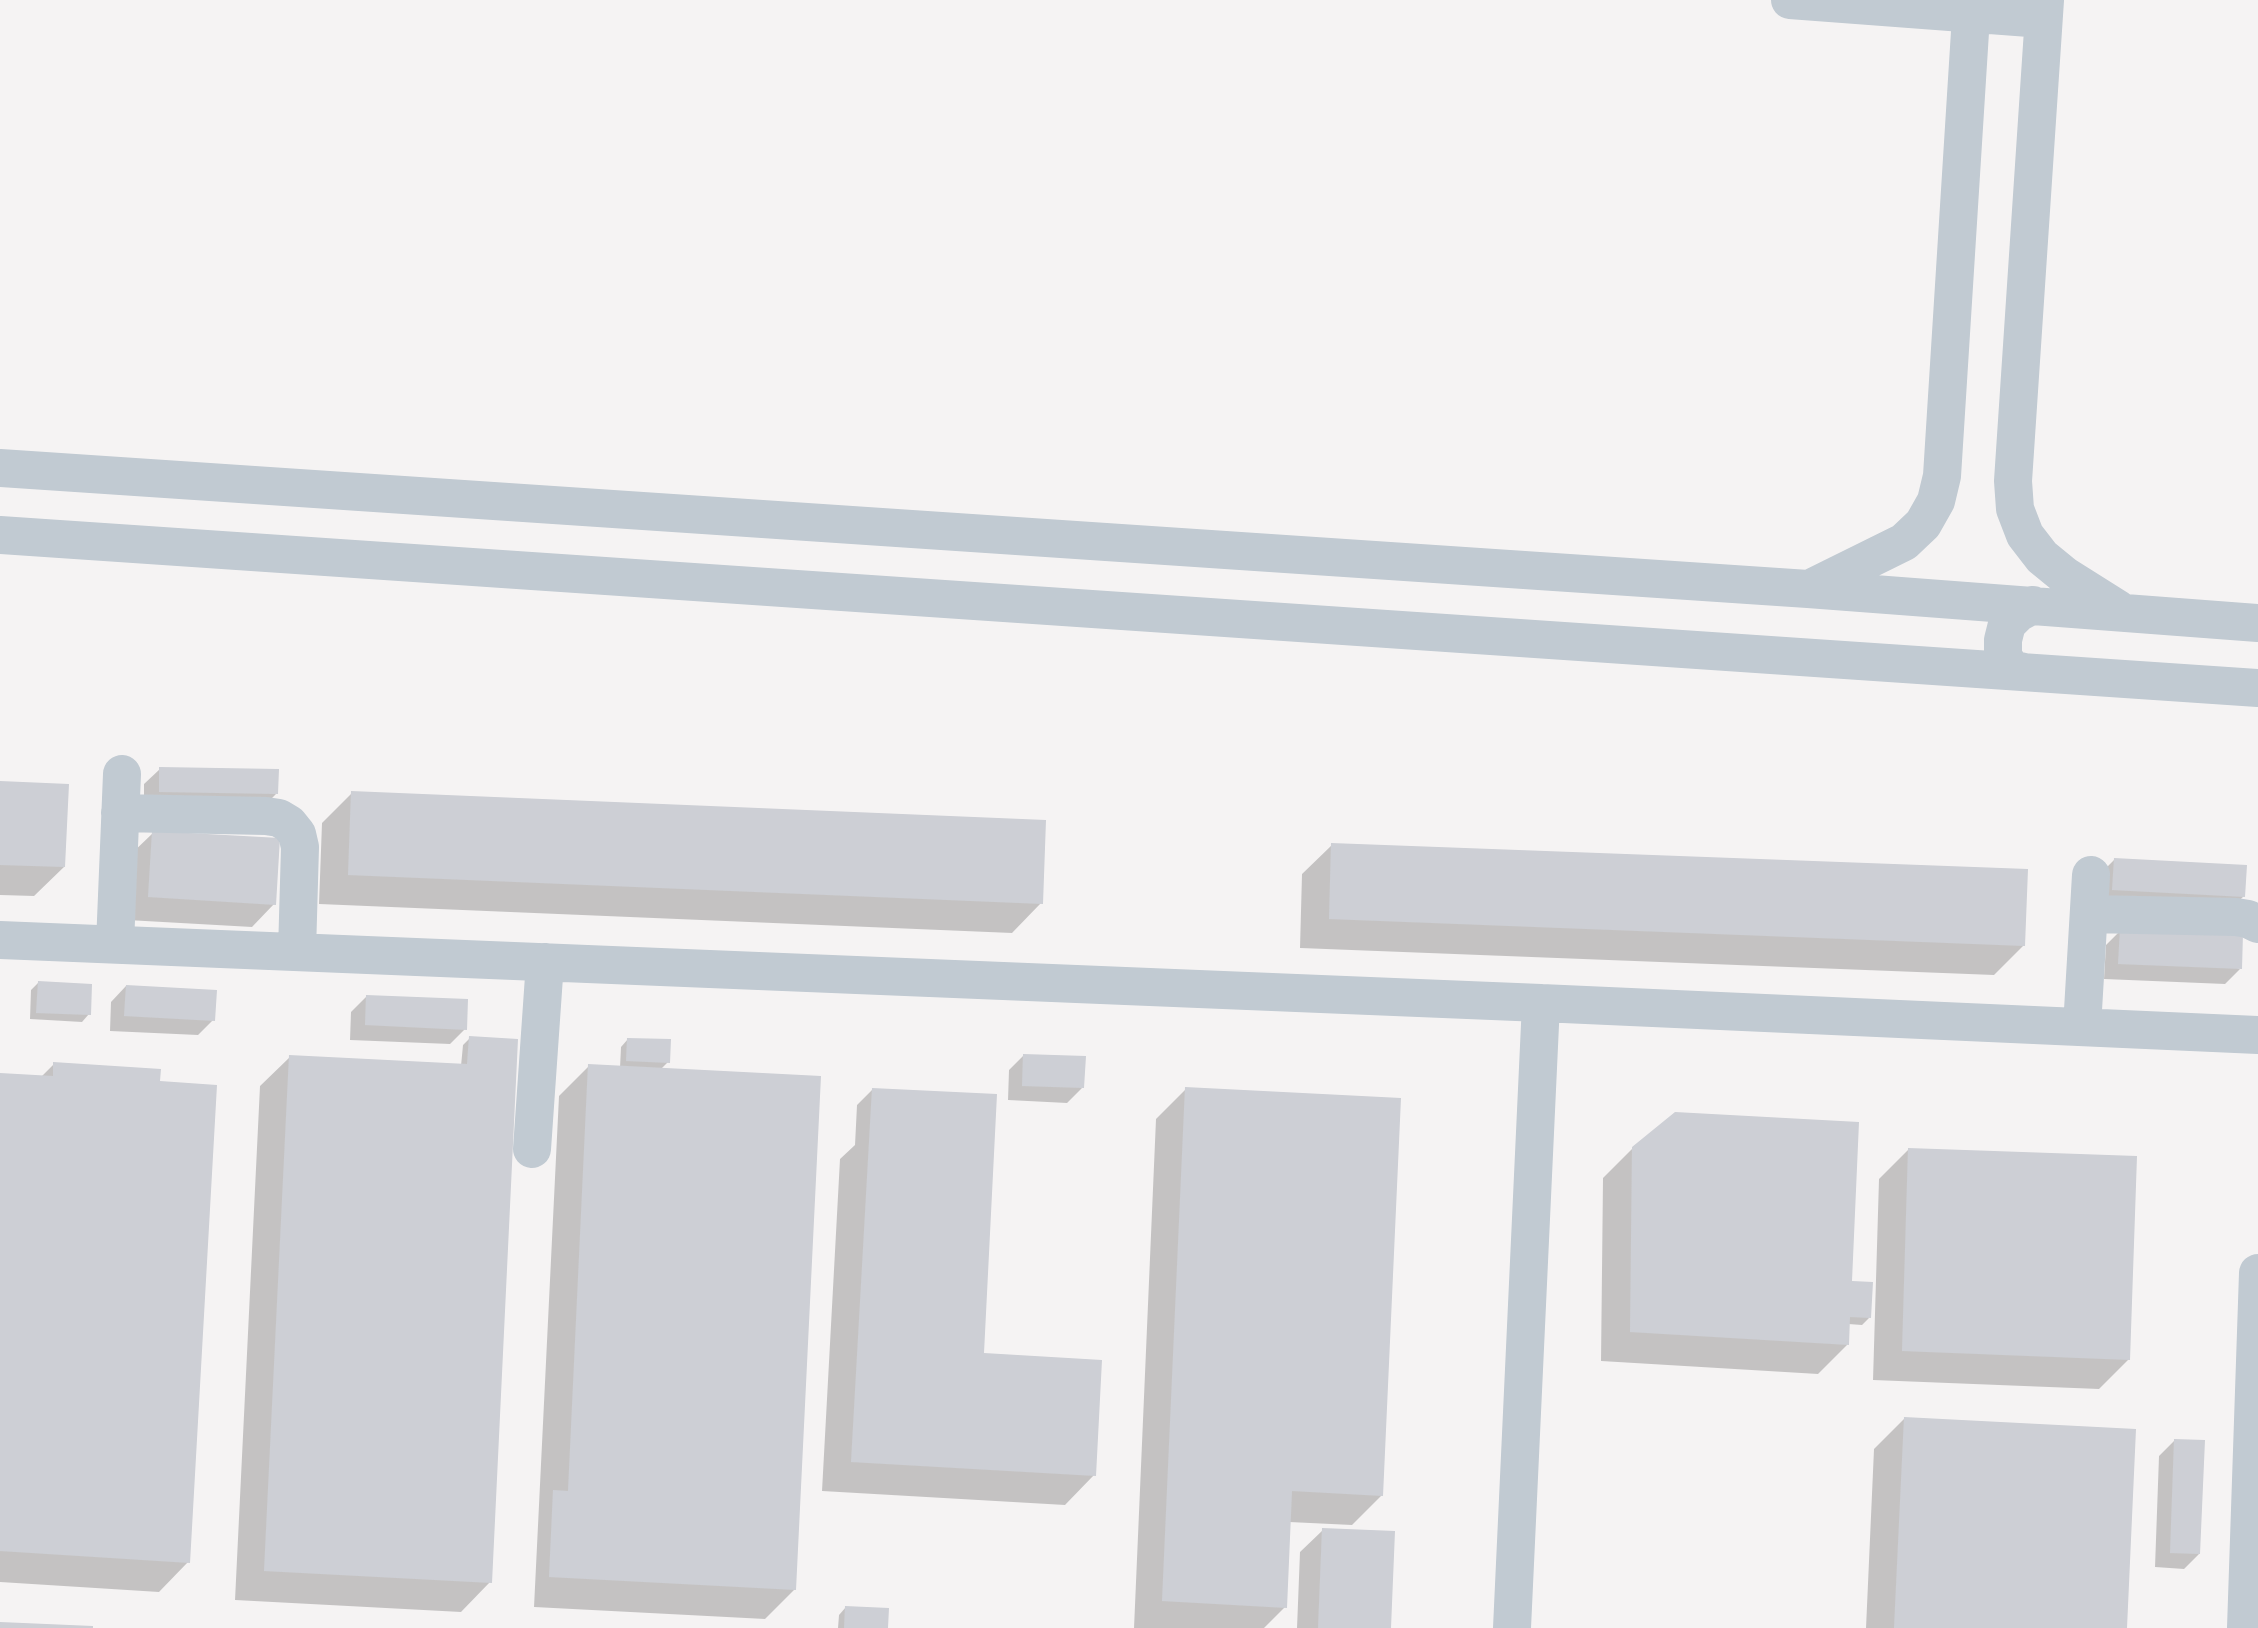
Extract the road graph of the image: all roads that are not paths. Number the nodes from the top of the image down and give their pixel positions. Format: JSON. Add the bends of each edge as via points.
{"nodes":[{"id":1,"x":1790,"y":0,"type":"edge"},
{"id":2,"x":1971,"y":7,"type":"edge"},
{"id":3,"x":2044,"y":9,"type":"edge"},
{"id":4,"x":0,"y":468,"type":"edge"},
{"id":5,"x":0,"y":535,"type":"edge"},
{"id":6,"x":1808,"y":589,"type":"junction"},
{"id":7,"x":2033,"y":605,"type":"junction"},
{"id":8,"x":2126,"y":614,"type":"junction"},
{"id":9,"x":2258,"y":623,"type":"edge"},
{"id":10,"x":2024,"y":672,"type":"junction"},
{"id":11,"x":2258,"y":688,"type":"edge"},
{"id":12,"x":122,"y":774,"type":"dead end"},
{"id":13,"x":120,"y":813,"type":"junction"},
{"id":14,"x":2091,"y":875,"type":"dead end"},
{"id":15,"x":2089,"y":914,"type":"junction"},
{"id":16,"x":2258,"y":924,"type":"edge"},
{"id":17,"x":0,"y":940,"type":"edge"},
{"id":18,"x":115,"y":944,"type":"junction"},
{"id":19,"x":298,"y":952,"type":"junction"},
{"id":20,"x":545,"y":962,"type":"junction"},
{"id":21,"x":1541,"y":1003,"type":"junction"},
{"id":22,"x":2082,"y":1027,"type":"junction"},
{"id":23,"x":2258,"y":1035,"type":"edge"},
{"id":24,"x":532,"y":1149,"type":"dead end"},
{"id":25,"x":2258,"y":1273,"type":"edge"},
{"id":26,"x":1512,"y":1628,"type":"edge"},
{"id":27,"x":2245,"y":1628,"type":"edge"}],
"edges":[{"from":1,"to":2,"type":"street"},
{"from":2,"to":3,"type":"street"},
{"from":2,"to":6,"type":"street","via":[[1942,476],[1936,501],[1923,524],[1904,542]]},
{"from":3,"to":8,"type":"street","via":[[2013,481],[2015,509],[2025,535],[2042,557]]},
{"from":4,"to":6,"type":"street"},
{"from":5,"to":10,"type":"street"},
{"from":6,"to":7,"type":"street"},
{"from":7,"to":8,"type":"street"},
{"from":7,"to":10,"type":"street","via":[[2007,624],[2003,640],[2003,656],[2011,669]]},
{"from":8,"to":9,"type":"street"},
{"from":10,"to":11,"type":"street"},
{"from":12,"to":13,"type":"street"},
{"from":13,"to":18,"type":"street"},
{"from":13,"to":19,"type":"street","via":[[266,816],[289,824],[300,847]]},
{"from":14,"to":15,"type":"street"},
{"from":15,"to":16,"type":"street","via":[[2236,917]]},
{"from":15,"to":22,"type":"street"},
{"from":17,"to":18,"type":"street"},
{"from":18,"to":19,"type":"street"},
{"from":19,"to":20,"type":"street"},
{"from":20,"to":21,"type":"street"},
{"from":20,"to":24,"type":"street"},
{"from":21,"to":22,"type":"street"},
{"from":21,"to":26,"type":"street"},
{"from":22,"to":23,"type":"street"},
{"from":25,"to":27,"type":"street"}]}
